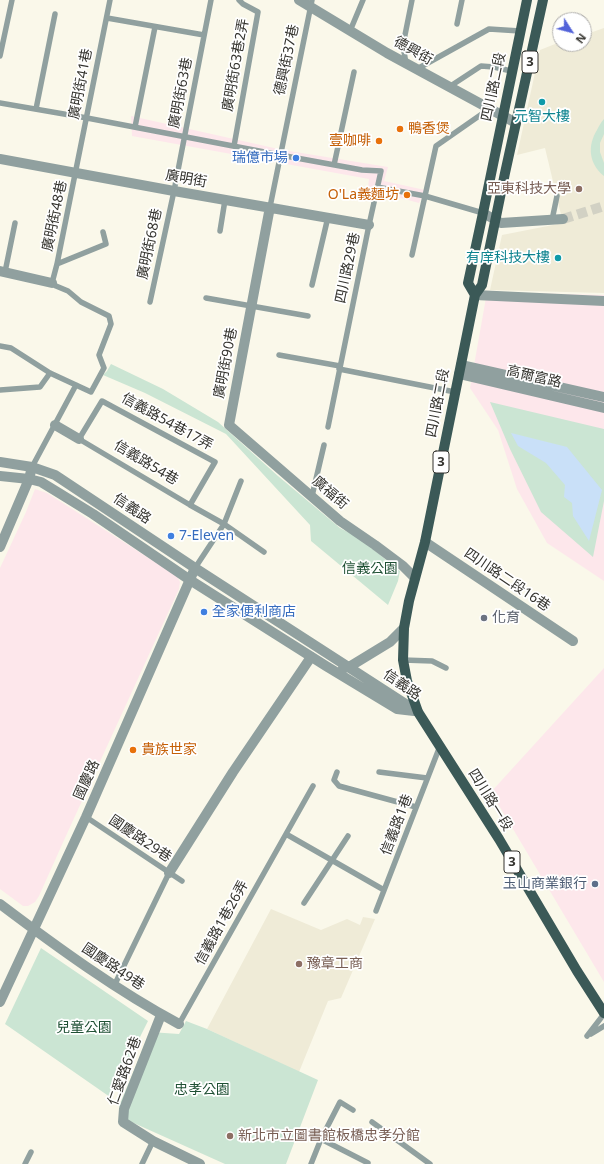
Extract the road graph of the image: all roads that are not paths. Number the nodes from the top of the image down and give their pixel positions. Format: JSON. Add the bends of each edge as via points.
{"nodes":[{"id":1,"x":12,"y":0,"type":"edge"},
{"id":2,"x":110,"y":0,"type":"edge"},
{"id":3,"x":211,"y":0,"type":"edge"},
{"id":4,"x":239,"y":0,"type":"edge"},
{"id":5,"x":299,"y":0,"type":"edge"},
{"id":6,"x":363,"y":0,"type":"edge"},
{"id":7,"x":412,"y":0,"type":"edge"},
{"id":8,"x":462,"y":0,"type":"edge"},
{"id":9,"x":527,"y":0,"type":"edge"},
{"id":10,"x":544,"y":0,"type":"edge"},
{"id":11,"x":311,"y":4,"type":"edge"},
{"id":12,"x":55,"y":14,"type":"dead end"},
{"id":13,"x":107,"y":18,"type":"junction"},
{"id":14,"x":457,"y":24,"type":"dead end"},
{"id":15,"x":155,"y":26,"type":"junction"},
{"id":16,"x":350,"y":31,"type":"junction"},
{"id":17,"x":520,"y":31,"type":"junction"},
{"id":18,"x":204,"y":35,"type":"junction"},
{"id":19,"x":0,"y":56,"type":"edge"},
{"id":20,"x":406,"y":64,"type":"junction"},
{"id":21,"x":416,"y":69,"type":"junction"},
{"id":22,"x":511,"y":71,"type":"junction"},
{"id":23,"x":354,"y":72,"type":"dead end"},
{"id":24,"x":449,"y":87,"type":"junction"},
{"id":25,"x":0,"y":103,"type":"edge"},
{"id":26,"x":36,"y":109,"type":"junction"},
{"id":27,"x":489,"y":109,"type":"junction"},
{"id":28,"x":502,"y":116,"type":"junction"},
{"id":29,"x":87,"y":118,"type":"junction"},
{"id":30,"x":516,"y":123,"type":"junction"},
{"id":31,"x":135,"y":127,"type":"junction"},
{"id":32,"x":184,"y":137,"type":"junction"},
{"id":33,"x":234,"y":146,"type":"junction"},
{"id":34,"x":280,"y":155,"type":"junction"},
{"id":35,"x":0,"y":159,"type":"edge"},
{"id":36,"x":334,"y":165,"type":"junction"},
{"id":37,"x":76,"y":173,"type":"junction"},
{"id":38,"x":377,"y":186,"type":"junction"},
{"id":39,"x":174,"y":192,"type":"junction"},
{"id":40,"x":424,"y":196,"type":"junction"},
{"id":41,"x":557,"y":196,"type":"dead end"},
{"id":42,"x":225,"y":200,"type":"junction"},
{"id":43,"x":270,"y":207,"type":"junction"},
{"id":44,"x":483,"y":213,"type":"junction"},
{"id":45,"x":328,"y":217,"type":"junction"},
{"id":46,"x":558,"y":219,"type":"joint"},
{"id":47,"x":496,"y":221,"type":"junction"},
{"id":48,"x":15,"y":224,"type":"dead end"},
{"id":49,"x":369,"y":225,"type":"junction"},
{"id":50,"x":220,"y":231,"type":"dead end"},
{"id":51,"x":104,"y":232,"type":"dead end"},
{"id":52,"x":412,"y":255,"type":"dead end"},
{"id":53,"x":57,"y":264,"type":"junction"},
{"id":54,"x":2,"y":272,"type":"edge"},
{"id":55,"x":52,"y":283,"type":"junction"},
{"id":56,"x":312,"y":285,"type":"dead end"},
{"id":57,"x":475,"y":295,"type":"junction"},
{"id":58,"x":206,"y":298,"type":"dead end"},
{"id":59,"x":604,"y":301,"type":"edge"},
{"id":60,"x":150,"y":302,"type":"dead end"},
{"id":61,"x":251,"y":306,"type":"junction"},
{"id":62,"x":308,"y":316,"type":"dead end"},
{"id":63,"x":0,"y":346,"type":"edge"},
{"id":64,"x":279,"y":354,"type":"dead end"},
{"id":65,"x":340,"y":367,"type":"junction"},
{"id":66,"x":460,"y":369,"type":"junction"},
{"id":67,"x":50,"y":373,"type":"junction"},
{"id":68,"x":76,"y":385,"type":"junction"},
{"id":69,"x":0,"y":390,"type":"edge"},
{"id":70,"x":455,"y":392,"type":"junction"},
{"id":71,"x":604,"y":397,"type":"edge"},
{"id":72,"x":604,"y":408,"type":"edge"},
{"id":73,"x":229,"y":425,"type":"joint"},
{"id":74,"x":55,"y":426,"type":"junction"},
{"id":75,"x":328,"y":427,"type":"dead end"},
{"id":76,"x":79,"y":439,"type":"junction"},
{"id":77,"x":324,"y":445,"type":"dead end"},
{"id":78,"x":0,"y":462,"type":"edge"},
{"id":79,"x":32,"y":467,"type":"junction"},
{"id":80,"x":0,"y":476,"type":"edge"},
{"id":81,"x":29,"y":479,"type":"junction"},
{"id":82,"x":241,"y":481,"type":"dead end"},
{"id":83,"x":312,"y":496,"type":"junction"},
{"id":84,"x":190,"y":505,"type":"junction"},
{"id":85,"x":224,"y":524,"type":"junction"},
{"id":86,"x":425,"y":542,"type":"junction"},
{"id":87,"x":0,"y":547,"type":"edge"},
{"id":88,"x":264,"y":552,"type":"dead end"},
{"id":89,"x":195,"y":568,"type":"junction"},
{"id":90,"x":415,"y":578,"type":"junction"},
{"id":91,"x":190,"y":580,"type":"junction"},
{"id":92,"x":404,"y":628,"type":"junction"},
{"id":93,"x":573,"y":641,"type":"dead end"},
{"id":94,"x":311,"y":657,"type":"junction"},
{"id":95,"x":403,"y":660,"type":"junction"},
{"id":96,"x":326,"y":666,"type":"junction"},
{"id":97,"x":350,"y":667,"type":"junction"},
{"id":98,"x":446,"y":668,"type":"dead end"},
{"id":99,"x":407,"y":681,"type":"joint"},
{"id":100,"x":418,"y":712,"type":"junction"},
{"id":101,"x":440,"y":746,"type":"junction"},
{"id":102,"x":337,"y":772,"type":"dead end"},
{"id":103,"x":379,"y":772,"type":"dead end"},
{"id":104,"x":427,"y":778,"type":"junction"},
{"id":105,"x":313,"y":786,"type":"dead end"},
{"id":106,"x":416,"y":807,"type":"junction"},
{"id":107,"x":86,"y":817,"type":"junction"},
{"id":108,"x":286,"y":834,"type":"junction"},
{"id":109,"x":348,"y":836,"type":"dead end"},
{"id":110,"x":332,"y":860,"type":"junction"},
{"id":111,"x":169,"y":873,"type":"junction"},
{"id":112,"x":182,"y":881,"type":"dead end"},
{"id":113,"x":384,"y":890,"type":"junction"},
{"id":114,"x":304,"y":903,"type":"dead end"},
{"id":115,"x":0,"y":904,"type":"edge"},
{"id":116,"x":376,"y":912,"type":"dead end"},
{"id":117,"x":34,"y":929,"type":"junction"},
{"id":118,"x":114,"y":986,"type":"junction"},
{"id":119,"x":0,"y":1002,"type":"edge"},
{"id":120,"x":161,"y":1014,"type":"junction"},
{"id":121,"x":604,"y":1014,"type":"edge"},
{"id":122,"x":179,"y":1024,"type":"joint"},
{"id":123,"x":604,"y":1026,"type":"edge"},
{"id":124,"x":353,"y":1110,"type":"dead end"},
{"id":125,"x":372,"y":1122,"type":"dead end"},
{"id":126,"x":321,"y":1140,"type":"junction"},
{"id":127,"x":153,"y":1141,"type":"junction"},
{"id":128,"x":31,"y":1152,"type":"dead end"},
{"id":129,"x":196,"y":1163,"type":"edge"},
{"id":130,"x":368,"y":1163,"type":"edge"},
{"id":131,"x":25,"y":1164,"type":"edge"},
{"id":132,"x":142,"y":1164,"type":"edge"},
{"id":133,"x":311,"y":1164,"type":"edge"},
{"id":134,"x":430,"y":1164,"type":"edge"}],
"edges":[{"from":1,"to":19,"type":"lane"},
{"from":2,"to":13,"type":"lane","name":"廣明街41巷"},
{"from":3,"to":18,"type":"lane","name":"廣明街63巷"},
{"from":4,"to":33,"type":"lane","name":"廣明街63巷2弄","via":[[258,12]]},
{"from":5,"to":11,"type":"street","name":"德興街"},
{"from":6,"to":16,"type":"lane"},
{"from":7,"to":20,"type":"lane","via":[[403,45]]},
{"from":8,"to":14,"type":"lane"},
{"from":9,"to":17,"type":"main road","name":"四川路二段","number":"3"},
{"from":10,"to":30,"type":"main road","name":"四川路二段","number":"3"},
{"from":11,"to":16,"type":"street","name":"德興街"},
{"from":11,"to":34,"type":"lane","name":"德興街37巷"},
{"from":12,"to":26,"type":"lane"},
{"from":13,"to":15,"type":"lane"},
{"from":13,"to":29,"type":"lane","name":"廣明街41巷"},
{"from":15,"to":18,"type":"lane"},
{"from":15,"to":31,"type":"lane"},
{"from":16,"to":20,"type":"street","name":"德興街"},
{"from":17,"to":21,"type":"lane","via":[[490,29]]},
{"from":17,"to":22,"type":"main road","name":"四川路二段","number":"3"},
{"from":18,"to":32,"type":"lane","name":"廣明街63巷"},
{"from":20,"to":21,"type":"street","name":"德興街"},
{"from":21,"to":24,"type":"street","name":"德興街"},
{"from":22,"to":24,"type":"lane","via":[[481,66]]},
{"from":22,"to":28,"type":"main road","name":"四川路二段","number":"3"},
{"from":23,"to":36,"type":"lane"},
{"from":24,"to":27,"type":"street","name":"德興街"},
{"from":25,"to":26,"type":"lane"},
{"from":26,"to":29,"type":"lane"},
{"from":27,"to":28,"type":"street","name":"德興街"},
{"from":27,"to":40,"type":"lane","via":[[436,146]]},
{"from":28,"to":30,"type":"street","name":"德興街"},
{"from":28,"to":44,"type":"main road","name":"四川路二段","number":"3"},
{"from":29,"to":31,"type":"lane"},
{"from":29,"to":37,"type":"lane","name":"廣明街41巷"},
{"from":30,"to":47,"type":"main road","name":"四川路二段","number":"3"},
{"from":31,"to":32,"type":"lane"},
{"from":32,"to":33,"type":"lane"},
{"from":32,"to":39,"type":"lane","name":"廣明街63巷"},
{"from":33,"to":34,"type":"lane"},
{"from":34,"to":36,"type":"lane"},
{"from":34,"to":43,"type":"lane","name":"德興街37巷"},
{"from":35,"to":37,"type":"street","name":"廣明街"},
{"from":36,"to":38,"type":"lane","name":"四川路29巷","via":[[381,171]]},
{"from":37,"to":39,"type":"street","name":"廣明街"},
{"from":37,"to":53,"type":"lane","name":"廣明街48巷"},
{"from":38,"to":40,"type":"lane"},
{"from":38,"to":49,"type":"lane","name":"四川路29巷"},
{"from":39,"to":42,"type":"street","name":"廣明街"},
{"from":39,"to":60,"type":"lane","name":"廣明街68巷"},
{"from":40,"to":44,"type":"lane"},
{"from":40,"to":52,"type":"lane"},
{"from":41,"to":46,"type":"lane"},
{"from":42,"to":43,"type":"street","name":"廣明街"},
{"from":42,"to":50,"type":"lane"},
{"from":43,"to":45,"type":"street","name":"廣明街"},
{"from":43,"to":61,"type":"street","name":"廣明街90巷"},
{"from":44,"to":47,"type":"street"},
{"from":44,"to":57,"type":"main road","name":"四川路二段","number":"3","via":[[468,283]]},
{"from":45,"to":49,"type":"street","name":"廣明街"},
{"from":45,"to":56,"type":"lane"},
{"from":46,"to":47,"type":"street","via":[[501,223]]},
{"from":47,"to":57,"type":"main road","name":"四川路二段","number":"3","via":[[482,285]]},
{"from":48,"to":54,"type":"lane"},
{"from":49,"to":65,"type":"lane","name":"四川路29巷"},
{"from":51,"to":53,"type":"lane","name":"廣明街48巷","via":[[106,244]]},
{"from":53,"to":55,"type":"lane","name":"廣明街48巷"},
{"from":54,"to":55,"type":"street"},
{"from":55,"to":68,"type":"lane","via":[[109,316],[111,324],[99,355],[104,368],[91,392]]},
{"from":57,"to":59,"type":"street"},
{"from":57,"to":66,"type":"main road","name":"四川路二段","number":"3"},
{"from":58,"to":61,"type":"lane"},
{"from":61,"to":62,"type":"lane"},
{"from":61,"to":73,"type":"street","name":"廣明街90巷"},
{"from":63,"to":67,"type":"lane","via":[[11,348]]},
{"from":64,"to":65,"type":"lane"},
{"from":65,"to":70,"type":"lane"},
{"from":65,"to":75,"type":"lane","name":"四川路29巷"},
{"from":66,"to":70,"type":"main road","name":"四川路二段","number":"3"},
{"from":66,"to":71,"type":"street","name":"高爾富路"},
{"from":66,"to":72,"type":"street","name":"高爾富路"},
{"from":67,"to":68,"type":"lane"},
{"from":67,"to":69,"type":"lane","via":[[40,387]]},
{"from":68,"to":74,"type":"lane"},
{"from":70,"to":86,"type":"main road","name":"四川路二段","number":"3"},
{"from":73,"to":83,"type":"street","name":"廣福街"},
{"from":74,"to":76,"type":"street","name":"信義路54巷"},
{"from":74,"to":79,"type":"lane"},
{"from":76,"to":84,"type":"lane","name":"信義路54巷"},
{"from":76,"to":84,"type":"lane","name":"信義路54巷17弄","via":[[102,401],[215,462]]},
{"from":77,"to":83,"type":"lane"},
{"from":78,"to":79,"type":"street","name":"信義路"},
{"from":79,"to":81,"type":"street"},
{"from":79,"to":89,"type":"street","name":"信義路","via":[[56,475]]},
{"from":80,"to":81,"type":"street","name":"信義路"},
{"from":81,"to":87,"type":"street"},
{"from":81,"to":91,"type":"street","name":"信義路","via":[[41,482],[93,514]]},
{"from":82,"to":85,"type":"lane"},
{"from":83,"to":90,"type":"street","name":"廣福街","via":[[340,521],[403,566]]},
{"from":84,"to":85,"type":"lane","name":"信義路54巷"},
{"from":85,"to":88,"type":"lane","name":"信義路54巷"},
{"from":85,"to":89,"type":"lane"},
{"from":86,"to":90,"type":"main road","name":"四川路二段","number":"3"},
{"from":86,"to":93,"type":"street","name":"四川路二段16巷"},
{"from":89,"to":91,"type":"street","name":"國慶路"},
{"from":89,"to":97,"type":"street","name":"信義路"},
{"from":90,"to":92,"type":"main road","name":"四川路二段","number":"3"},
{"from":91,"to":94,"type":"street","name":"信義路"},
{"from":91,"to":107,"type":"street","name":"國慶路"},
{"from":92,"to":95,"type":"main road","name":"四川路二段","number":"3"},
{"from":92,"to":97,"type":"street","via":[[390,642]]},
{"from":94,"to":96,"type":"street","name":"信義路"},
{"from":94,"to":111,"type":"street","via":[[233,772]]},
{"from":95,"to":98,"type":"lane","via":[[432,661]]},
{"from":95,"to":99,"type":"main road","name":"四川路二段","number":"3"},
{"from":96,"to":97,"type":"street"},
{"from":96,"to":100,"type":"street","name":"信義路","via":[[397,709]]},
{"from":97,"to":100,"type":"street","name":"信義路"},
{"from":99,"to":100,"type":"main road","name":"四川路一段","number":"3"},
{"from":100,"to":101,"type":"main road","name":"四川路一段","number":"3"},
{"from":101,"to":104,"type":"lane","name":"信義路1巷"},
{"from":101,"to":121,"type":"main road","name":"四川路一段","number":"3"},
{"from":102,"to":106,"type":"lane","via":[[334,780],[340,786]]},
{"from":103,"to":104,"type":"lane"},
{"from":104,"to":106,"type":"lane","name":"信義路1巷"},
{"from":105,"to":108,"type":"lane","name":"信義路1巷26弄"},
{"from":106,"to":113,"type":"lane","name":"信義路1巷"},
{"from":107,"to":111,"type":"lane","name":"國慶路29巷"},
{"from":107,"to":117,"type":"street","name":"國慶路"},
{"from":108,"to":110,"type":"lane"},
{"from":108,"to":122,"type":"lane","name":"信義路1巷26弄"},
{"from":109,"to":110,"type":"lane"},
{"from":110,"to":113,"type":"lane"},
{"from":110,"to":114,"type":"lane"},
{"from":111,"to":112,"type":"lane","name":"國慶路29巷"},
{"from":111,"to":118,"type":"lane"},
{"from":113,"to":116,"type":"lane","name":"信義路1巷"},
{"from":115,"to":117,"type":"street","name":"國慶路49巷"},
{"from":117,"to":118,"type":"street","name":"國慶路49巷"},
{"from":117,"to":119,"type":"street","name":"國慶路"},
{"from":118,"to":120,"type":"street","name":"國慶路49巷"},
{"from":120,"to":122,"type":"street","name":"國慶路49巷"},
{"from":120,"to":127,"type":"street","name":"仁愛路62巷","via":[[124,1109],[123,1122]]},
{"from":121,"to":123,"type":"lane","via":[[587,1036]]},
{"from":124,"to":126,"type":"lane","via":[[340,1102]]},
{"from":125,"to":134,"type":"lane"},
{"from":126,"to":130,"type":"lane"},
{"from":126,"to":133,"type":"lane"},
{"from":127,"to":129,"type":"street","name":"仁愛路62巷"},
{"from":127,"to":132,"type":"lane"},
{"from":128,"to":131,"type":"lane"}]}
